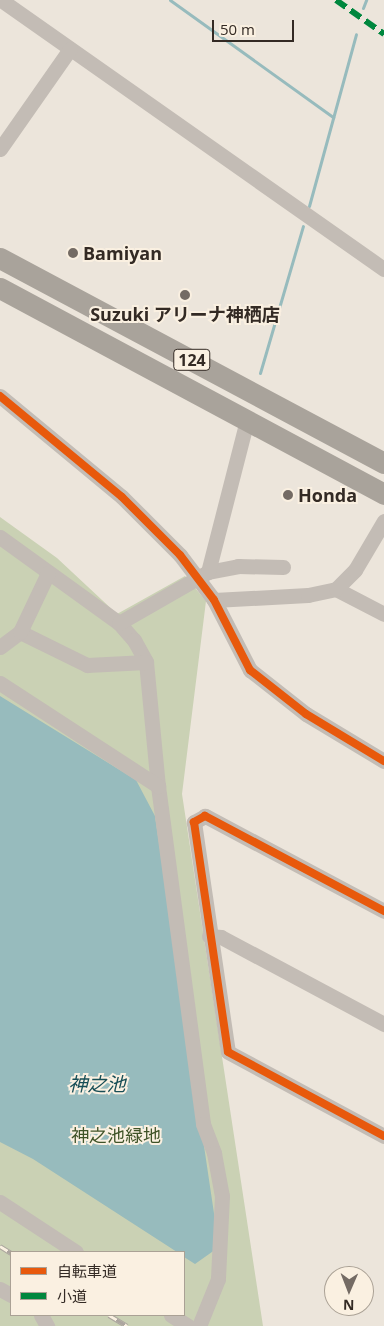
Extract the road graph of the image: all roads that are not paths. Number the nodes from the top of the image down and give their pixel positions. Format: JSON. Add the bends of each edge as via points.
{"nodes":[{"id":1,"x":1,"y":0,"type":"edge"},
{"id":2,"x":70,"y":49,"type":"junction"},
{"id":3,"x":0,"y":149,"type":"edge"},
{"id":4,"x":0,"y":258,"type":"edge"},
{"id":5,"x":384,"y":269,"type":"edge"},
{"id":6,"x":0,"y":288,"type":"edge"},
{"id":7,"x":0,"y":396,"type":"edge"},
{"id":8,"x":247,"y":420,"type":"junction"},
{"id":9,"x":384,"y":463,"type":"edge"},
{"id":10,"x":384,"y":494,"type":"edge"},
{"id":11,"x":384,"y":521,"type":"edge"},
{"id":12,"x":0,"y":538,"type":"edge"},
{"id":13,"x":283,"y":567,"type":"dead end"},
{"id":14,"x":48,"y":573,"type":"junction"},
{"id":15,"x":203,"y":575,"type":"junction"},
{"id":16,"x":336,"y":589,"type":"junction"},
{"id":17,"x":214,"y":600,"type":"junction"},
{"id":18,"x":384,"y":614,"type":"edge"},
{"id":19,"x":119,"y":623,"type":"junction"},
{"id":20,"x":20,"y":632,"type":"junction"},
{"id":21,"x":0,"y":647,"type":"edge"},
{"id":22,"x":146,"y":662,"type":"junction"},
{"id":23,"x":0,"y":683,"type":"edge"},
{"id":24,"x":384,"y":761,"type":"edge"},
{"id":25,"x":158,"y":786,"type":"junction"},
{"id":26,"x":384,"y":911,"type":"edge"},
{"id":27,"x":209,"y":936,"type":"junction"},
{"id":28,"x":384,"y":1024,"type":"edge"},
{"id":29,"x":384,"y":1136,"type":"edge"},
{"id":30,"x":0,"y":1202,"type":"edge"},
{"id":31,"x":74,"y":1251,"type":"edge"},
{"id":32,"x":173,"y":1316,"type":"edge"},
{"id":33,"x":188,"y":1326,"type":"edge"},
{"id":34,"x":199,"y":1326,"type":"edge"}],
"edges":[{"from":1,"to":2,"type":"street"},
{"from":2,"to":3,"type":"street"},
{"from":2,"to":5,"type":"street"},
{"from":4,"to":9,"type":"highway","number":"124"},
{"from":6,"to":8,"type":"highway","number":"124"},
{"from":7,"to":15,"type":"street","via":[[122,497]]},
{"from":8,"to":10,"type":"highway","number":"124"},
{"from":8,"to":15,"type":"street"},
{"from":11,"to":16,"type":"street","via":[[355,570]]},
{"from":12,"to":14,"type":"street"},
{"from":13,"to":15,"type":"street","via":[[238,566]]},
{"from":14,"to":19,"type":"street"},
{"from":14,"to":20,"type":"street"},
{"from":15,"to":17,"type":"street"},
{"from":15,"to":19,"type":"street"},
{"from":16,"to":17,"type":"street","via":[[308,596]]},
{"from":16,"to":18,"type":"street"},
{"from":17,"to":24,"type":"street","via":[[250,670],[306,714]]},
{"from":19,"to":22,"type":"street","via":[[134,640]]},
{"from":20,"to":21,"type":"street"},
{"from":20,"to":22,"type":"street","via":[[87,665]]},
{"from":22,"to":25,"type":"street"},
{"from":23,"to":25,"type":"street"},
{"from":25,"to":34,"type":"street","via":[[203,1124],[214,1153],[222,1196],[218,1279]]},
{"from":26,"to":27,"type":"street","via":[[205,816],[194,822]]},
{"from":27,"to":28,"type":"street","via":[[221,938]]},
{"from":27,"to":29,"type":"street","via":[[228,1052]]},
{"from":30,"to":31,"type":"street"},
{"from":32,"to":33,"type":"street"}]}
